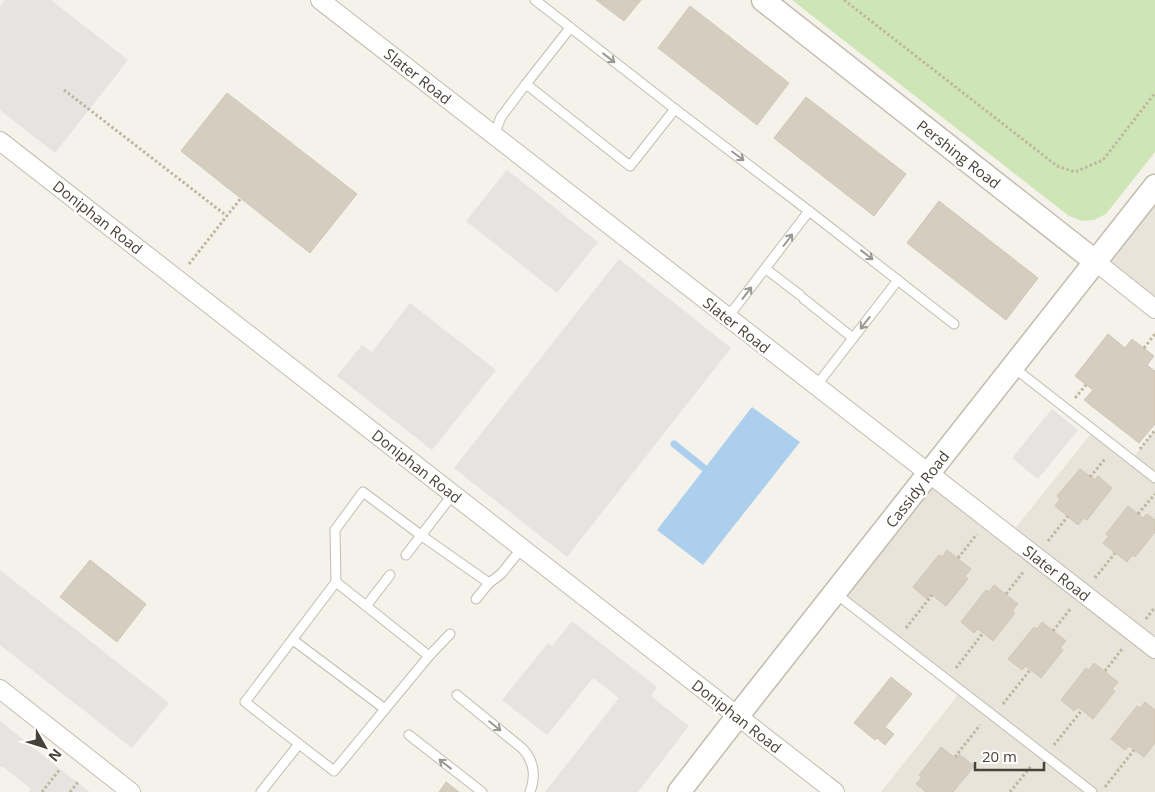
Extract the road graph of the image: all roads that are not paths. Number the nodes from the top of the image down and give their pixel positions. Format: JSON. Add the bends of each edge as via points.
{"nodes":[{"id":1,"x":320,"y":0,"type":"edge"},
{"id":2,"x":535,"y":0,"type":"edge"},
{"id":3,"x":763,"y":0,"type":"edge"},
{"id":4,"x":570,"y":28,"type":"junction"},
{"id":5,"x":526,"y":84,"type":"junction"},
{"id":6,"x":675,"y":109,"type":"junction"},
{"id":7,"x":494,"y":135,"type":"junction"},
{"id":8,"x":0,"y":141,"type":"edge"},
{"id":9,"x":1155,"y":186,"type":"edge"},
{"id":10,"x":809,"y":211,"type":"junction"},
{"id":11,"x":1096,"y":262,"type":"junction"},
{"id":12,"x":766,"y":269,"type":"junction"},
{"id":13,"x":898,"y":280,"type":"junction"},
{"id":14,"x":1155,"y":309,"type":"edge"},
{"id":15,"x":728,"y":318,"type":"junction"},
{"id":16,"x":954,"y":324,"type":"dead end"},
{"id":17,"x":853,"y":338,"type":"junction"},
{"id":18,"x":1013,"y":367,"type":"junction"},
{"id":19,"x":816,"y":386,"type":"junction"},
{"id":20,"x":929,"y":474,"type":"junction"},
{"id":21,"x":1155,"y":478,"type":"edge"},
{"id":22,"x":453,"y":494,"type":"junction"},
{"id":23,"x":422,"y":536,"type":"junction"},
{"id":24,"x":522,"y":548,"type":"junction"},
{"id":25,"x":406,"y":555,"type":"dead end"},
{"id":26,"x":390,"y":575,"type":"dead end"},
{"id":27,"x":336,"y":582,"type":"junction"},
{"id":28,"x":489,"y":583,"type":"junction"},
{"id":29,"x":835,"y":593,"type":"junction"},
{"id":30,"x":476,"y":599,"type":"dead end"},
{"id":31,"x":366,"y":606,"type":"junction"},
{"id":32,"x":450,"y":634,"type":"dead end"},
{"id":33,"x":293,"y":640,"type":"junction"},
{"id":34,"x":1155,"y":650,"type":"edge"},
{"id":35,"x":429,"y":656,"type":"junction"},
{"id":36,"x":0,"y":689,"type":"edge"},
{"id":37,"x":457,"y":695,"type":"dead end"},
{"id":38,"x":385,"y":709,"type":"junction"},
{"id":39,"x":738,"y":716,"type":"junction"},
{"id":40,"x":409,"y":735,"type":"dead end"},
{"id":41,"x":299,"y":744,"type":"junction"},
{"id":42,"x":131,"y":792,"type":"edge"},
{"id":43,"x":261,"y":792,"type":"edge"},
{"id":44,"x":482,"y":792,"type":"edge"},
{"id":45,"x":530,"y":792,"type":"edge"},
{"id":46,"x":680,"y":792,"type":"edge"},
{"id":47,"x":835,"y":792,"type":"edge"},
{"id":48,"x":1092,"y":792,"type":"edge"}],
"edges":[{"from":1,"to":7,"type":"street","name":"Slater Road"},
{"from":2,"to":4,"type":"lane"},
{"from":3,"to":11,"type":"street","name":"Pershing Road"},
{"from":4,"to":5,"type":"lane"},
{"from":4,"to":6,"type":"lane","one_way":true},
{"from":5,"to":6,"type":"lane","via":[[630,166]]},
{"from":5,"to":7,"type":"lane","via":[[501,117]]},
{"from":6,"to":10,"type":"lane","one_way":true},
{"from":7,"to":15,"type":"street","name":"Slater Road"},
{"from":8,"to":22,"type":"street","name":"Doniphan Road"},
{"from":9,"to":11,"type":"street","name":"Cassidy Road"},
{"from":12,"to":10,"type":"lane","one_way":true},
{"from":10,"to":13,"type":"lane","one_way":true},
{"from":11,"to":14,"type":"street","name":"Pershing Road"},
{"from":11,"to":18,"type":"street","name":"Cassidy Road"},
{"from":15,"to":12,"type":"lane","one_way":true},
{"from":12,"to":17,"type":"lane"},
{"from":13,"to":16,"type":"lane"},
{"from":13,"to":17,"type":"lane","one_way":true},
{"from":15,"to":19,"type":"street","name":"Slater Road"},
{"from":17,"to":19,"type":"lane"},
{"from":18,"to":20,"type":"street","name":"Cassidy Road"},
{"from":18,"to":21,"type":"lane"},
{"from":19,"to":20,"type":"street","name":"Slater Road"},
{"from":20,"to":29,"type":"street","name":"Cassidy Road"},
{"from":20,"to":34,"type":"street","name":"Slater Road"},
{"from":22,"to":23,"type":"lane"},
{"from":22,"to":24,"type":"street","name":"Doniphan Road"},
{"from":23,"to":25,"type":"lane"},
{"from":23,"to":27,"type":"lane","via":[[364,492],[336,530]]},
{"from":23,"to":28,"type":"lane"},
{"from":24,"to":28,"type":"lane","via":[[501,574]]},
{"from":24,"to":39,"type":"street","name":"Doniphan Road"},
{"from":26,"to":31,"type":"lane"},
{"from":27,"to":31,"type":"lane"},
{"from":27,"to":33,"type":"lane"},
{"from":28,"to":30,"type":"lane"},
{"from":29,"to":39,"type":"street","name":"Cassidy Road"},
{"from":29,"to":48,"type":"lane"},
{"from":31,"to":35,"type":"lane"},
{"from":32,"to":35,"type":"lane"},
{"from":33,"to":38,"type":"lane"},
{"from":33,"to":41,"type":"lane","via":[[246,702]]},
{"from":35,"to":38,"type":"lane"},
{"from":36,"to":42,"type":"street"},
{"from":37,"to":45,"type":"lane","one_way":true,"via":[[530,757],[534,783]]},
{"from":38,"to":41,"type":"lane","via":[[334,772]]},
{"from":39,"to":46,"type":"street","name":"Cassidy Road"},
{"from":39,"to":47,"type":"street","name":"Doniphan Road"},
{"from":44,"to":40,"type":"lane","one_way":true},
{"from":41,"to":43,"type":"lane"}]}
